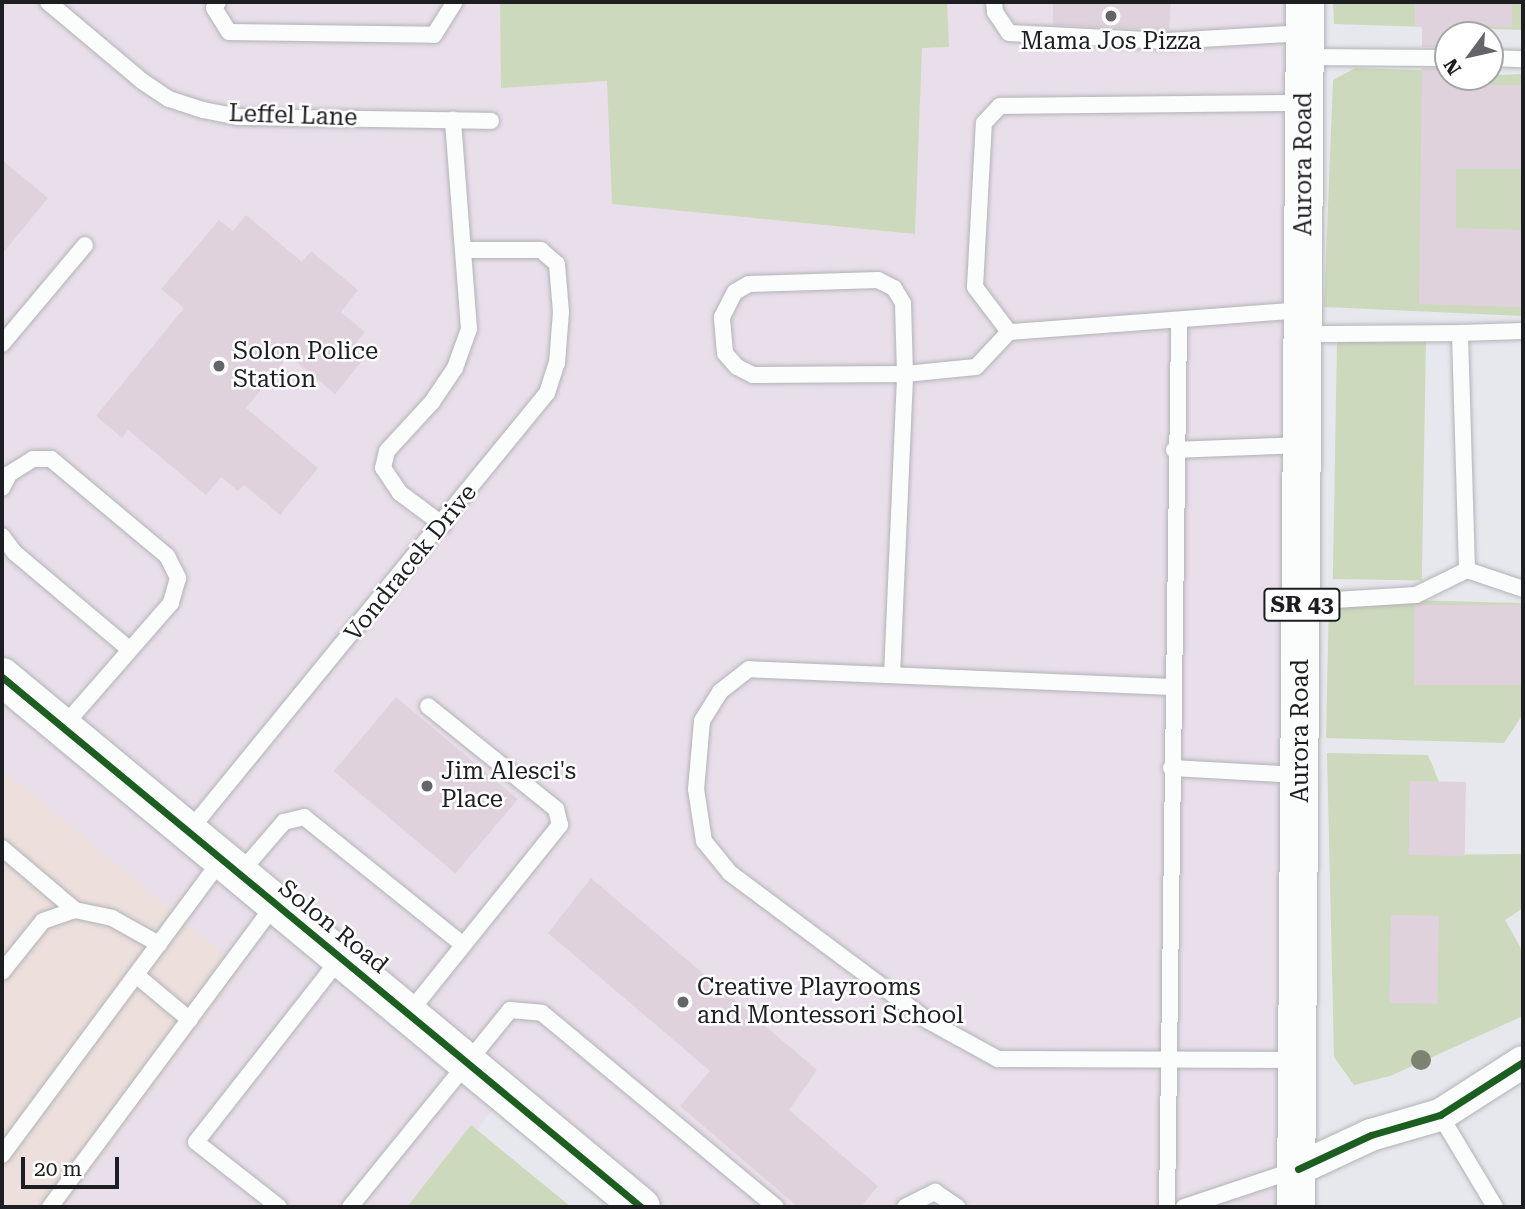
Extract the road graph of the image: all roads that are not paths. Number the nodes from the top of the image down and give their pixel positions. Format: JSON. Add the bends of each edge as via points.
{"nodes":[{"id":1,"x":48,"y":2,"type":"edge"},
{"id":2,"x":218,"y":2,"type":"edge"},
{"id":3,"x":455,"y":2,"type":"edge"},
{"id":4,"x":994,"y":2,"type":"edge"},
{"id":5,"x":1305,"y":31,"type":"edge"},
{"id":6,"x":1434,"y":55,"type":"edge"},
{"id":7,"x":1504,"y":58,"type":"edge"},
{"id":8,"x":1523,"y":59,"type":"edge"},
{"id":9,"x":1304,"y":103,"type":"junction"},
{"id":10,"x":453,"y":120,"type":"junction"},
{"id":11,"x":491,"y":121,"type":"dead end"},
{"id":12,"x":85,"y":245,"type":"dead end"},
{"id":13,"x":463,"y":250,"type":"junction"},
{"id":14,"x":1179,"y":322,"type":"junction"},
{"id":15,"x":1303,"y":322,"type":"junction"},
{"id":16,"x":1523,"y":331,"type":"edge"},
{"id":17,"x":1009,"y":332,"type":"junction"},
{"id":18,"x":1460,"y":332,"type":"junction"},
{"id":19,"x":2,"y":344,"type":"edge"},
{"id":20,"x":905,"y":374,"type":"junction"},
{"id":21,"x":1302,"y":445,"type":"junction"},
{"id":22,"x":1174,"y":450,"type":"junction"},
{"id":23,"x":2,"y":488,"type":"edge"},
{"id":24,"x":443,"y":525,"type":"junction"},
{"id":25,"x":2,"y":536,"type":"edge"},
{"id":26,"x":1467,"y":570,"type":"junction"},
{"id":27,"x":1523,"y":589,"type":"edge"},
{"id":28,"x":1302,"y":602,"type":"junction"},
{"id":29,"x":131,"y":650,"type":"junction"},
{"id":30,"x":892,"y":676,"type":"junction"},
{"id":31,"x":2,"y":677,"type":"edge"},
{"id":32,"x":1172,"y":687,"type":"junction"},
{"id":33,"x":428,"y":706,"type":"dead end"},
{"id":34,"x":63,"y":727,"type":"junction"},
{"id":35,"x":1171,"y":768,"type":"junction"},
{"id":36,"x":1300,"y":775,"type":"junction"},
{"id":37,"x":189,"y":831,"type":"junction"},
{"id":38,"x":2,"y":848,"type":"edge"},
{"id":39,"x":231,"y":866,"type":"junction"},
{"id":40,"x":274,"y":905,"type":"junction"},
{"id":41,"x":75,"y":910,"type":"junction"},
{"id":42,"x":159,"y":944,"type":"junction"},
{"id":43,"x":463,"y":945,"type":"junction"},
{"id":44,"x":341,"y":957,"type":"junction"},
{"id":45,"x":2,"y":972,"type":"edge"},
{"id":46,"x":136,"y":975,"type":"junction"},
{"id":47,"x":408,"y":1014,"type":"junction"},
{"id":48,"x":190,"y":1020,"type":"junction"},
{"id":49,"x":1299,"y":1060,"type":"junction"},
{"id":50,"x":1168,"y":1061,"type":"junction"},
{"id":51,"x":465,"y":1062,"type":"junction"},
{"id":52,"x":1523,"y":1062,"type":"edge"},
{"id":53,"x":1440,"y":1115,"type":"junction"},
{"id":54,"x":2,"y":1156,"type":"edge"},
{"id":55,"x":1298,"y":1169,"type":"junction"},
{"id":56,"x":50,"y":1207,"type":"edge"},
{"id":57,"x":279,"y":1207,"type":"edge"},
{"id":58,"x":350,"y":1207,"type":"edge"},
{"id":59,"x":641,"y":1207,"type":"edge"},
{"id":60,"x":776,"y":1207,"type":"edge"},
{"id":61,"x":905,"y":1207,"type":"edge"},
{"id":62,"x":957,"y":1207,"type":"edge"},
{"id":63,"x":1167,"y":1207,"type":"edge"},
{"id":64,"x":1184,"y":1207,"type":"edge"},
{"id":65,"x":1296,"y":1207,"type":"edge"},
{"id":66,"x":1495,"y":1207,"type":"edge"}],
"edges":[{"from":1,"to":10,"type":"lane","name":"Leffel Lane","via":[[142,81],[169,99],[203,110],[238,117]]},
{"from":2,"to":3,"type":"lane","via":[[214,8],[229,32],[434,35]]},
{"from":4,"to":5,"type":"lane","via":[[1009,33],[1167,41]]},
{"from":5,"to":6,"type":"lane"},
{"from":5,"to":9,"type":"main road","name":"Aurora Road","number":"SR 43"},
{"from":7,"to":8,"type":"lane"},
{"from":9,"to":15,"type":"main road","name":"Aurora Road","number":"SR 43"},
{"from":9,"to":17,"type":"lane","via":[[1000,106],[984,123],[975,287]]},
{"from":10,"to":11,"type":"lane","name":"Leffel Lane"},
{"from":10,"to":13,"type":"lane"},
{"from":12,"to":19,"type":"lane"},
{"from":13,"to":24,"type":"lane","via":[[469,329],[455,368],[432,402],[387,451],[383,468],[400,492]]},
{"from":13,"to":24,"type":"lane","name":"Vondracek Drive","via":[[541,250],[556,264],[559,338],[547,393]]},
{"from":14,"to":15,"type":"lane"},
{"from":14,"to":17,"type":"lane"},
{"from":14,"to":22,"type":"lane"},
{"from":15,"to":18,"type":"lane"},
{"from":15,"to":21,"type":"main road","name":"Aurora Road","number":"SR 43"},
{"from":16,"to":18,"type":"lane"},
{"from":17,"to":20,"type":"lane","via":[[976,368]]},
{"from":18,"to":26,"type":"lane"},
{"from":20,"to":20,"type":"lane","via":[[903,303],[894,288],[878,280],[749,284],[735,292],[722,317],[725,353],[737,367],[753,375]]},
{"from":20,"to":30,"type":"lane"},
{"from":21,"to":22,"type":"lane"},
{"from":21,"to":28,"type":"main road","name":"Aurora Road","number":"SR 43"},
{"from":22,"to":32,"type":"lane"},
{"from":23,"to":29,"type":"lane","via":[[9,474],[33,459],[51,459],[167,556],[178,578],[171,603]]},
{"from":24,"to":37,"type":"lane","name":"Vondracek Drive"},
{"from":25,"to":29,"type":"lane","via":[[15,553]]},
{"from":26,"to":27,"type":"lane"},
{"from":26,"to":28,"type":"lane","via":[[1416,595]]},
{"from":28,"to":36,"type":"main road","name":"Aurora Road","number":"SR 43"},
{"from":29,"to":34,"type":"lane"},
{"from":30,"to":32,"type":"lane"},
{"from":30,"to":50,"type":"lane","via":[[749,669],[720,692],[702,721],[696,789],[704,841],[730,873],[926,1020],[998,1059]]},
{"from":31,"to":34,"type":"main road","name":"Solon Road"},
{"from":32,"to":35,"type":"lane"},
{"from":33,"to":43,"type":"lane","via":[[556,809],[560,825]]},
{"from":34,"to":37,"type":"main road","name":"Solon Road"},
{"from":35,"to":36,"type":"lane"},
{"from":35,"to":50,"type":"lane"},
{"from":36,"to":49,"type":"main road","name":"Aurora Road","number":"SR 43"},
{"from":37,"to":39,"type":"main road","name":"Solon Road"},
{"from":38,"to":41,"type":"lane"},
{"from":39,"to":40,"type":"main road","name":"Solon Road"},
{"from":39,"to":42,"type":"lane"},
{"from":39,"to":43,"type":"lane","via":[[284,822],[304,817]]},
{"from":40,"to":44,"type":"main road","name":"Solon Road"},
{"from":40,"to":48,"type":"lane"},
{"from":41,"to":42,"type":"lane","via":[[112,918]]},
{"from":41,"to":45,"type":"lane","via":[[43,920]]},
{"from":42,"to":46,"type":"lane"},
{"from":43,"to":47,"type":"lane"},
{"from":44,"to":47,"type":"main road","name":"Solon Road"},
{"from":44,"to":57,"type":"lane","via":[[196,1142]]},
{"from":46,"to":48,"type":"lane"},
{"from":46,"to":54,"type":"lane"},
{"from":47,"to":51,"type":"main road","name":"Solon Road"},
{"from":48,"to":56,"type":"lane"},
{"from":49,"to":50,"type":"lane"},
{"from":49,"to":55,"type":"main road","name":"Aurora Road","number":"SR 43"},
{"from":50,"to":63,"type":"lane"},
{"from":51,"to":58,"type":"lane"},
{"from":51,"to":59,"type":"main road","name":"Solon Road"},
{"from":51,"to":60,"type":"lane","via":[[510,1010],[542,1013]]},
{"from":52,"to":53,"type":"street"},
{"from":53,"to":55,"type":"street","via":[[1371,1135]]},
{"from":53,"to":66,"type":"lane"},
{"from":55,"to":64,"type":"lane"},
{"from":55,"to":65,"type":"main road","name":"Aurora Road","number":"SR 43"},
{"from":61,"to":62,"type":"lane","via":[[935,1192]]}]}
